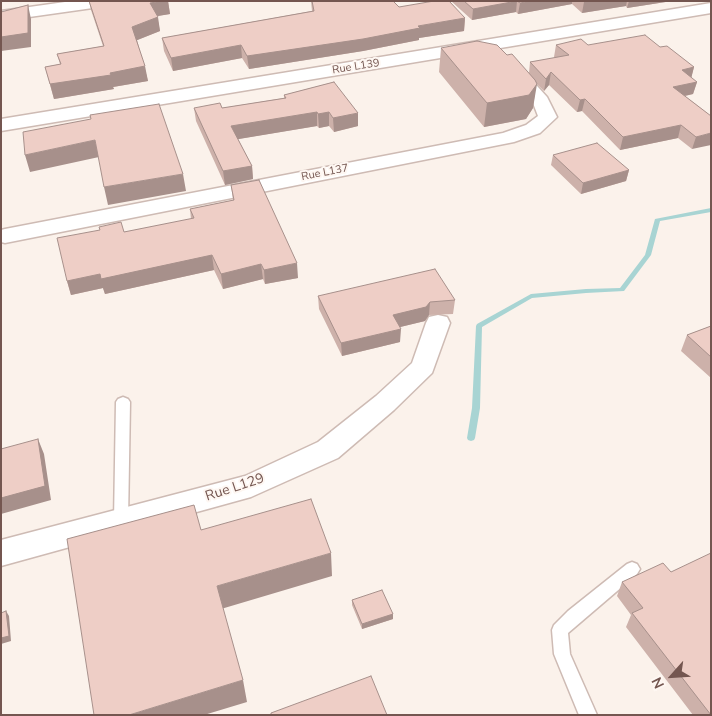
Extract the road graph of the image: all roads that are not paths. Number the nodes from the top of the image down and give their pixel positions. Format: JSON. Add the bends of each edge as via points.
{"nodes":[{"id":1,"x":106,"y":1,"type":"edge"},
{"id":2,"x":711,"y":8,"type":"edge"},
{"id":3,"x":1,"y":16,"type":"edge"},
{"id":4,"x":490,"y":44,"type":"junction"},
{"id":5,"x":1,"y":126,"type":"edge"},
{"id":6,"x":5,"y":236,"type":"dead end"},
{"id":7,"x":438,"y":323,"type":"dead end"},
{"id":8,"x":123,"y":402,"type":"dead end"},
{"id":9,"x":121,"y":521,"type":"junction"},
{"id":10,"x":1,"y":553,"type":"edge"},
{"id":11,"x":632,"y":569,"type":"dead end"},
{"id":12,"x":588,"y":715,"type":"edge"}],
"edges":[{"from":1,"to":3,"type":"street"},
{"from":2,"to":4,"type":"street","name":"Rue L139"},
{"from":4,"to":5,"type":"street","name":"Rue L139"},
{"from":4,"to":6,"type":"street","name":"Rue L137","via":[[541,101],[548,117],[533,129],[497,140]]},
{"from":7,"to":9,"type":"street","name":"Rue L129","via":[[423,367],[328,450],[252,486]]},
{"from":8,"to":9,"type":"lane"},
{"from":9,"to":10,"type":"street","name":"Rue L129"},
{"from":11,"to":12,"type":"lane","via":[[560,630],[562,654]]}]}
